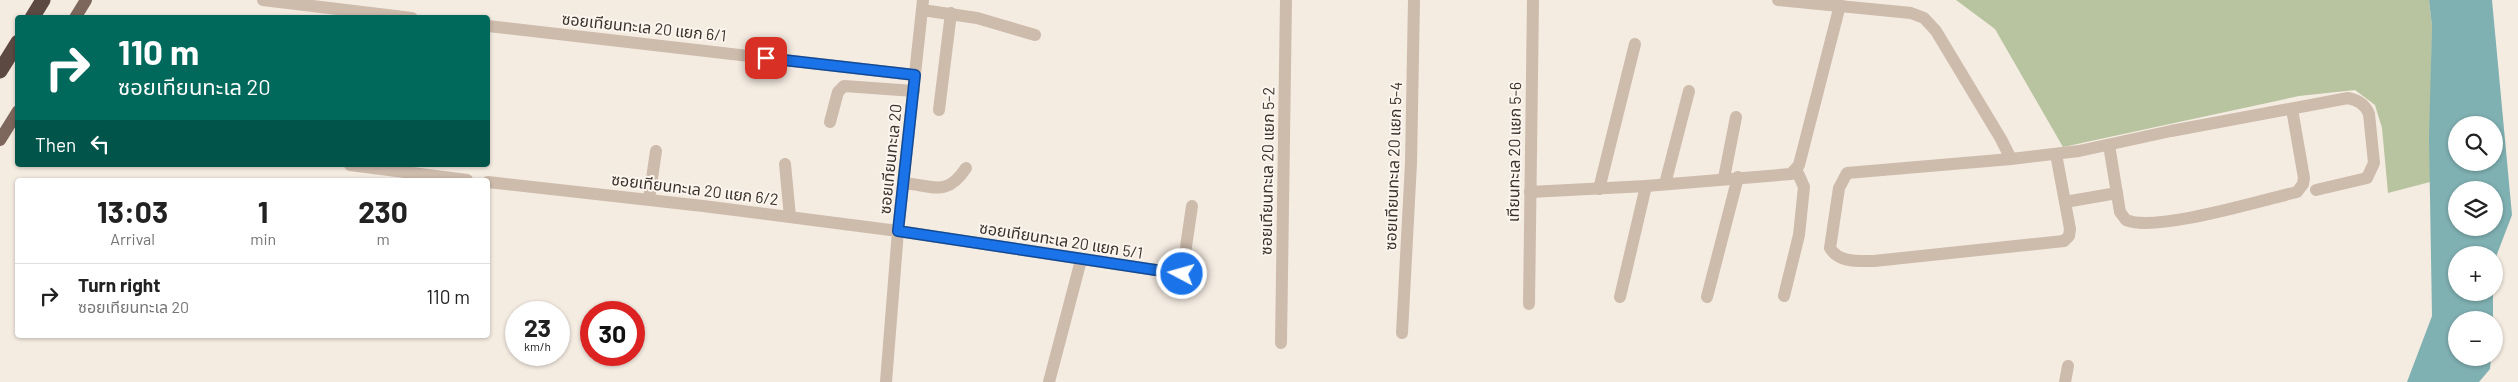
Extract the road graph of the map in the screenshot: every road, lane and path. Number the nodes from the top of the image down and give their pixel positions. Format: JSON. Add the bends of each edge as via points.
{"nodes":[{"id":1,"x":43,"y":0,"type":"edge"},
{"id":2,"x":86,"y":0,"type":"edge"},
{"id":3,"x":263,"y":0,"type":"edge"},
{"id":4,"x":1286,"y":0,"type":"edge"},
{"id":5,"x":1414,"y":0,"type":"edge"},
{"id":6,"x":1533,"y":0,"type":"edge"},
{"id":7,"x":1778,"y":0,"type":"edge"},
{"id":8,"x":923,"y":5,"type":"edge"},
{"id":9,"x":1840,"y":5,"type":"junction"},
{"id":10,"x":950,"y":13,"type":"junction"},
{"id":11,"x":34,"y":15,"type":"edge"},
{"id":12,"x":77,"y":15,"type":"edge"},
{"id":13,"x":387,"y":15,"type":"edge"},
{"id":14,"x":490,"y":26,"type":"edge"},
{"id":15,"x":1035,"y":35,"type":"dead end"},
{"id":16,"x":1635,"y":44,"type":"dead end"},
{"id":17,"x":15,"y":47,"type":"edge"},
{"id":18,"x":0,"y":71,"type":"edge"},
{"id":19,"x":915,"y":75,"type":"junction"},
{"id":20,"x":1689,"y":90,"type":"dead end"},
{"id":21,"x":914,"y":91,"type":"junction"},
{"id":22,"x":2292,"y":108,"type":"junction"},
{"id":23,"x":939,"y":110,"type":"dead end"},
{"id":24,"x":15,"y":116,"type":"edge"},
{"id":25,"x":1736,"y":117,"type":"dead end"},
{"id":26,"x":830,"y":122,"type":"dead end"},
{"id":27,"x":0,"y":140,"type":"edge"},
{"id":28,"x":2108,"y":145,"type":"junction"},
{"id":29,"x":656,"y":151,"type":"dead end"},
{"id":30,"x":2056,"y":154,"type":"junction"},
{"id":31,"x":2011,"y":159,"type":"junction"},
{"id":32,"x":785,"y":164,"type":"dead end"},
{"id":33,"x":366,"y":167,"type":"edge"},
{"id":34,"x":966,"y":168,"type":"dead end"},
{"id":35,"x":1796,"y":171,"type":"junction"},
{"id":36,"x":1738,"y":177,"type":"junction"},
{"id":37,"x":451,"y":178,"type":"edge"},
{"id":38,"x":1724,"y":178,"type":"junction"},
{"id":39,"x":490,"y":182,"type":"edge"},
{"id":40,"x":904,"y":183,"type":"junction"},
{"id":41,"x":1665,"y":184,"type":"junction"},
{"id":42,"x":1646,"y":186,"type":"junction"},
{"id":43,"x":1599,"y":189,"type":"junction"},
{"id":44,"x":2316,"y":190,"type":"dead end"},
{"id":45,"x":1530,"y":192,"type":"junction"},
{"id":46,"x":2117,"y":193,"type":"junction"},
{"id":47,"x":649,"y":199,"type":"junction"},
{"id":48,"x":2065,"y":202,"type":"junction"},
{"id":49,"x":1192,"y":206,"type":"dead end"},
{"id":50,"x":790,"y":217,"type":"junction"},
{"id":51,"x":898,"y":231,"type":"junction"},
{"id":52,"x":1081,"y":260,"type":"junction"},
{"id":53,"x":1784,"y":296,"type":"dead end"},
{"id":54,"x":1620,"y":297,"type":"dead end"},
{"id":55,"x":1707,"y":297,"type":"dead end"},
{"id":56,"x":1529,"y":304,"type":"dead end"},
{"id":57,"x":1402,"y":332,"type":"dead end"},
{"id":58,"x":1281,"y":343,"type":"dead end"},
{"id":59,"x":2068,"y":366,"type":"dead end"},
{"id":60,"x":886,"y":382,"type":"edge"},
{"id":61,"x":1049,"y":382,"type":"edge"},
{"id":62,"x":2066,"y":382,"type":"edge"}],
"edges":[{"from":1,"to":11,"type":"highway"},
{"from":2,"to":12,"type":"main road"},
{"from":3,"to":13,"type":"street"},
{"from":4,"to":58,"type":"street","name":"ซอยเทียนทะเล 20 แยก 5-2"},
{"from":5,"to":57,"type":"street","name":"ซอยเทียนทะเล 20 แยก 5-4","via":[[1411,163]]},
{"from":6,"to":45,"type":"street","name":"เทียนทะเล 20 แยก 5-6"},
{"from":7,"to":9,"type":"street"},
{"from":8,"to":10,"type":"street"},
{"from":8,"to":19,"type":"street","name":"ซอยเทียนทะเล 20"},
{"from":9,"to":31,"type":"street","via":[[1889,10],[1924,18],[1936,31]]},
{"from":9,"to":35,"type":"street"},
{"from":10,"to":15,"type":"street"},
{"from":10,"to":23,"type":"street"},
{"from":14,"to":19,"type":"street","name":"ซอยเทียนทะเล 20 แยก 6/1"},
{"from":16,"to":43,"type":"street"},
{"from":17,"to":18,"type":"highway"},
{"from":19,"to":21,"type":"street","name":"ซอยเทียนทะเล 20"},
{"from":20,"to":41,"type":"street"},
{"from":21,"to":26,"type":"street","via":[[844,86],[838,92]]},
{"from":21,"to":40,"type":"street","name":"ซอยเทียนทะเล 20"},
{"from":22,"to":28,"type":"street"},
{"from":22,"to":44,"type":"street","via":[[2348,98],[2361,103],[2369,114],[2374,163],[2371,173],[2367,178]]},
{"from":22,"to":46,"type":"street","via":[[2304,178],[2297,192],[2184,218],[2142,224],[2126,220],[2120,212]]},
{"from":24,"to":27,"type":"main road"},
{"from":25,"to":38,"type":"street"},
{"from":28,"to":30,"type":"street"},
{"from":28,"to":46,"type":"street"},
{"from":29,"to":47,"type":"street"},
{"from":30,"to":31,"type":"street"},
{"from":30,"to":48,"type":"street"},
{"from":31,"to":48,"type":"street","via":[[1847,173],[1839,188],[1830,248],[1834,254],[1851,261],[1874,261],[2064,241],[2070,229]]},
{"from":32,"to":50,"type":"street"},
{"from":33,"to":37,"type":"street"},
{"from":34,"to":40,"type":"street","via":[[954,184],[944,188]]},
{"from":35,"to":36,"type":"street","via":[[1777,176]]},
{"from":35,"to":53,"type":"street","via":[[1804,187],[1799,235]]},
{"from":36,"to":38,"type":"street"},
{"from":36,"to":55,"type":"street"},
{"from":38,"to":41,"type":"street"},
{"from":39,"to":47,"type":"street","name":"ซอยเทียนทะเล 20 แยก 6/2"},
{"from":40,"to":51,"type":"street","name":"ซอยเทียนทะเล 20"},
{"from":41,"to":42,"type":"street"},
{"from":42,"to":43,"type":"street"},
{"from":42,"to":54,"type":"street"},
{"from":43,"to":45,"type":"street"},
{"from":45,"to":56,"type":"street","name":"เทียนทะเล 20 แยก 5-6"},
{"from":46,"to":48,"type":"street"},
{"from":47,"to":50,"type":"street","name":"ซอยเทียนทะเล 20 แยก 6/2"},
{"from":49,"to":52,"type":"street","name":"ซอยเทียนทะเล 20 แยก 5/1","via":[[1182,274]]},
{"from":50,"to":51,"type":"street","name":"ซอยเทียนทะเล 20 แยก 6/2"},
{"from":51,"to":52,"type":"street","name":"ซอยเทียนทะเล 20 แยก 5/1"},
{"from":51,"to":60,"type":"street","name":"ซอยเทียนทะเล 20"},
{"from":52,"to":61,"type":"street"},
{"from":59,"to":62,"type":"street"}]}
